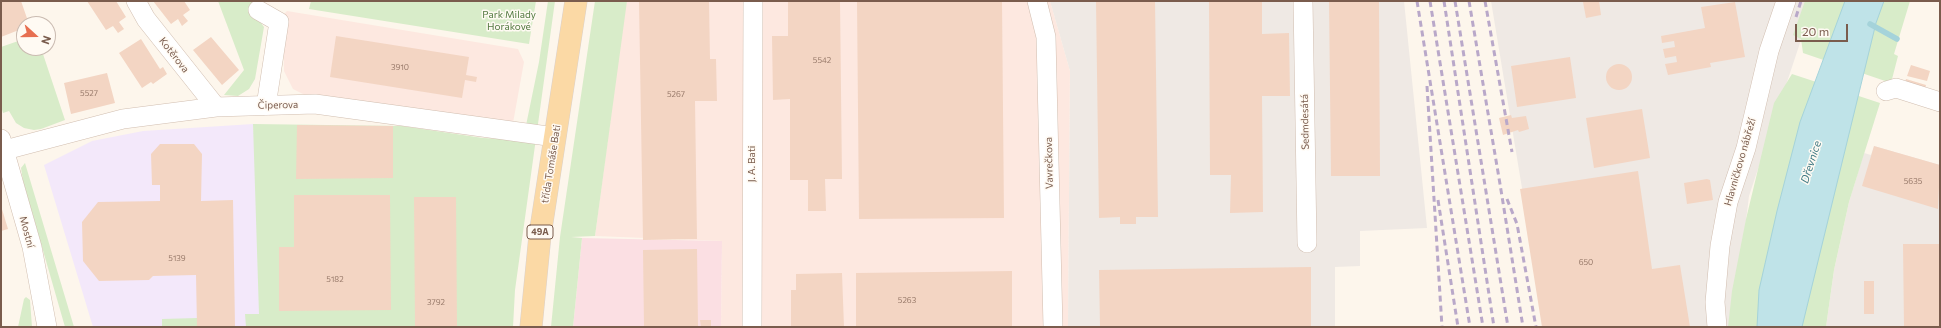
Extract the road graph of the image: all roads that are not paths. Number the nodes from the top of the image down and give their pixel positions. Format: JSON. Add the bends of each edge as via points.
{"nodes":[{"id":1,"x":136,"y":1,"type":"edge"},
{"id":2,"x":576,"y":1,"type":"edge"},
{"id":3,"x":753,"y":1,"type":"edge"},
{"id":4,"x":1037,"y":1,"type":"edge"},
{"id":5,"x":1303,"y":1,"type":"edge"},
{"id":6,"x":1786,"y":1,"type":"edge"},
{"id":7,"x":258,"y":10,"type":"dead end"},
{"id":8,"x":1886,"y":91,"type":"dead end"},
{"id":9,"x":1940,"y":102,"type":"edge"},
{"id":10,"x":266,"y":106,"type":"junction"},
{"id":11,"x":216,"y":107,"type":"junction"},
{"id":12,"x":555,"y":137,"type":"junction"},
{"id":13,"x":3,"y":144,"type":"edge"},
{"id":14,"x":1307,"y":243,"type":"dead end"},
{"id":15,"x":47,"y":327,"type":"edge"},
{"id":16,"x":531,"y":327,"type":"edge"},
{"id":17,"x":752,"y":327,"type":"edge"},
{"id":18,"x":1053,"y":327,"type":"edge"},
{"id":19,"x":1717,"y":327,"type":"edge"}],
"edges":[{"from":1,"to":11,"type":"street","name":"Kotěrova","via":[[146,19]]},
{"from":2,"to":12,"type":"main road","name":"třída Tomáše Bati","number":"49A"},
{"from":3,"to":17,"type":"street","name":"J. A. Bati"},
{"from":4,"to":18,"type":"street","name":"Vavrečkova","via":[[1046,38]]},
{"from":5,"to":14,"type":"street","name":"Sedmdesátá"},
{"from":6,"to":19,"type":"street","name":"Hlavničkovo nábřeží","via":[[1769,51],[1746,148],[1728,202],[1720,246]]},
{"from":7,"to":10,"type":"street","via":[[279,22]]},
{"from":8,"to":9,"type":"street","via":[[1896,88]]},
{"from":10,"to":11,"type":"street","name":"Čiperova"},
{"from":10,"to":12,"type":"street","name":"Čiperova","via":[[315,104]]},
{"from":11,"to":13,"type":"street","name":"Čiperova","via":[[123,119]]},
{"from":12,"to":16,"type":"main road","name":"třída Tomáše Bati","number":"49A","via":[[540,235]]},
{"from":13,"to":15,"type":"street","name":"Mostní","via":[[32,247]]}]}
